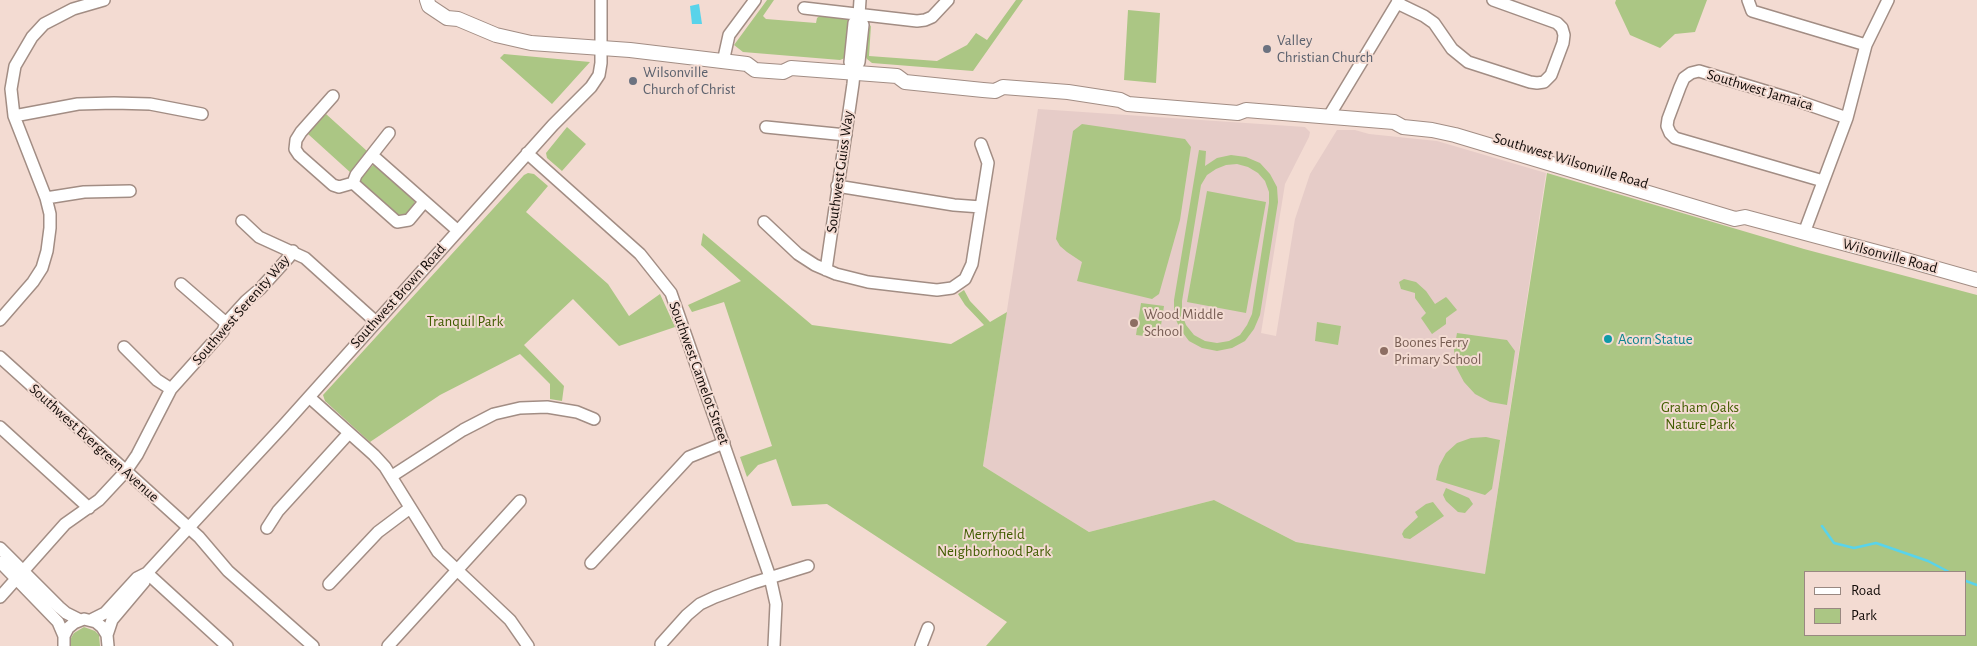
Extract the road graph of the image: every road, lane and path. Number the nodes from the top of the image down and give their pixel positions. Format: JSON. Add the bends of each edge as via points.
{"nodes":[{"id":1,"x":104,"y":0,"type":"edge"},
{"id":2,"x":426,"y":0,"type":"edge"},
{"id":3,"x":437,"y":0,"type":"edge"},
{"id":4,"x":601,"y":0,"type":"edge"},
{"id":5,"x":755,"y":0,"type":"edge"},
{"id":6,"x":860,"y":0,"type":"edge"},
{"id":7,"x":948,"y":0,"type":"edge"},
{"id":8,"x":1493,"y":0,"type":"edge"},
{"id":9,"x":1748,"y":0,"type":"edge"},
{"id":10,"x":1888,"y":0,"type":"edge"},
{"id":11,"x":1398,"y":2,"type":"edge"},
{"id":12,"x":804,"y":8,"type":"dead end"},
{"id":13,"x":859,"y":15,"type":"junction"},
{"id":14,"x":458,"y":19,"type":"junction"},
{"id":15,"x":1866,"y":44,"type":"junction"},
{"id":16,"x":602,"y":48,"type":"junction"},
{"id":17,"x":723,"y":62,"type":"junction"},
{"id":18,"x":854,"y":73,"type":"junction"},
{"id":19,"x":334,"y":96,"type":"dead end"},
{"id":20,"x":202,"y":114,"type":"dead end"},
{"id":21,"x":14,"y":116,"type":"junction"},
{"id":22,"x":1329,"y":116,"type":"junction"},
{"id":23,"x":1847,"y":118,"type":"junction"},
{"id":24,"x":766,"y":127,"type":"dead end"},
{"id":25,"x":389,"y":133,"type":"dead end"},
{"id":26,"x":846,"y":135,"type":"junction"},
{"id":27,"x":981,"y":144,"type":"dead end"},
{"id":28,"x":527,"y":153,"type":"junction"},
{"id":29,"x":372,"y":155,"type":"junction"},
{"id":30,"x":1823,"y":181,"type":"junction"},
{"id":31,"x":353,"y":182,"type":"junction"},
{"id":32,"x":838,"y":186,"type":"junction"},
{"id":33,"x":130,"y":191,"type":"dead end"},
{"id":34,"x":46,"y":198,"type":"junction"},
{"id":35,"x":424,"y":202,"type":"junction"},
{"id":36,"x":981,"y":207,"type":"junction"},
{"id":37,"x":242,"y":221,"type":"dead end"},
{"id":38,"x":764,"y":222,"type":"dead end"},
{"id":39,"x":457,"y":230,"type":"junction"},
{"id":40,"x":1804,"y":233,"type":"junction"},
{"id":41,"x":293,"y":251,"type":"junction"},
{"id":42,"x":826,"y":270,"type":"junction"},
{"id":43,"x":1977,"y":280,"type":"edge"},
{"id":44,"x":181,"y":284,"type":"dead end"},
{"id":45,"x":0,"y":320,"type":"edge"},
{"id":46,"x":376,"y":322,"type":"junction"},
{"id":47,"x":226,"y":323,"type":"junction"},
{"id":48,"x":124,"y":347,"type":"dead end"},
{"id":49,"x":0,"y":357,"type":"edge"},
{"id":50,"x":171,"y":389,"type":"junction"},
{"id":51,"x":309,"y":397,"type":"junction"},
{"id":52,"x":594,"y":419,"type":"dead end"},
{"id":53,"x":0,"y":427,"type":"edge"},
{"id":54,"x":350,"y":433,"type":"junction"},
{"id":55,"x":724,"y":443,"type":"junction"},
{"id":56,"x":126,"y":471,"type":"junction"},
{"id":57,"x":392,"y":476,"type":"junction"},
{"id":58,"x":520,"y":501,"type":"dead end"},
{"id":59,"x":89,"y":508,"type":"junction"},
{"id":60,"x":410,"y":508,"type":"junction"},
{"id":61,"x":189,"y":528,"type":"junction"},
{"id":62,"x":267,"y":528,"type":"dead end"},
{"id":63,"x":0,"y":548,"type":"edge"},
{"id":64,"x":0,"y":562,"type":"edge"},
{"id":65,"x":591,"y":563,"type":"dead end"},
{"id":66,"x":808,"y":566,"type":"dead end"},
{"id":67,"x":457,"y":570,"type":"junction"},
{"id":68,"x":147,"y":573,"type":"junction"},
{"id":69,"x":19,"y":574,"type":"junction"},
{"id":70,"x":770,"y":577,"type":"junction"},
{"id":71,"x":329,"y":584,"type":"dead end"},
{"id":72,"x":0,"y":596,"type":"edge"},
{"id":73,"x":86,"y":620,"type":"junction"},
{"id":74,"x":928,"y":628,"type":"dead end"},
{"id":75,"x":64,"y":641,"type":"edge"},
{"id":76,"x":108,"y":643,"type":"edge"},
{"id":77,"x":662,"y":644,"type":"dead end"},
{"id":78,"x":526,"y":645,"type":"edge"},
{"id":79,"x":227,"y":646,"type":"edge"},
{"id":80,"x":313,"y":646,"type":"edge"},
{"id":81,"x":388,"y":646,"type":"edge"},
{"id":82,"x":774,"y":646,"type":"edge"},
{"id":83,"x":921,"y":646,"type":"edge"}],
"edges":[{"from":1,"to":21,"type":"street","via":[[62,13],[44,24],[32,37],[15,66],[11,89]]},
{"from":2,"to":14,"type":"main road","name":"Southwest Wilsonville Road","via":[[429,6],[447,18]]},
{"from":3,"to":14,"type":"main road","name":"Southwest Wilsonville Road","via":[[453,11]]},
{"from":4,"to":16,"type":"street","name":"Southwest Brown Road"},
{"from":5,"to":17,"type":"street","via":[[728,36]]},
{"from":6,"to":13,"type":"street","name":"Southwest Guiss Way"},
{"from":7,"to":13,"type":"street","via":[[925,20]]},
{"from":8,"to":11,"type":"street","via":[[1557,23],[1562,28],[1563,43],[1551,75],[1544,82],[1530,82],[1468,62],[1452,49],[1434,23]]},
{"from":9,"to":15,"type":"street","via":[[1752,11]]},
{"from":10,"to":15,"type":"street"},
{"from":11,"to":22,"type":"street"},
{"from":12,"to":13,"type":"street"},
{"from":13,"to":18,"type":"street","name":"Southwest Guiss Way","via":[[854,23],[850,62]]},
{"from":14,"to":16,"type":"main road","name":"Southwest Wilsonville Road","via":[[511,39]]},
{"from":15,"to":23,"type":"street"},
{"from":16,"to":17,"type":"main road","name":"Southwest Wilsonville Road"},
{"from":16,"to":28,"type":"street","name":"Southwest Brown Road","via":[[595,82]]},
{"from":17,"to":18,"type":"main road","name":"Southwest Wilsonville Road","via":[[747,64],[755,70],[783,72],[791,68]]},
{"from":18,"to":22,"type":"main road","name":"Southwest Wilsonville Road","via":[[941,76],[996,82],[1003,87],[1120,100],[1128,96],[1239,104],[1246,110]]},
{"from":18,"to":26,"type":"street","name":"Southwest Guiss Way"},
{"from":19,"to":31,"type":"street","via":[[301,132],[295,149],[333,185],[339,187]]},
{"from":20,"to":21,"type":"street","via":[[150,104],[114,103],[78,104]]},
{"from":21,"to":34,"type":"street"},
{"from":22,"to":40,"type":"main road","name":"Southwest Wilsonville Road","via":[[1394,122],[1403,127],[1455,135],[1735,219],[1745,218]]},
{"from":23,"to":30,"type":"street"},
{"from":23,"to":30,"type":"street","name":"Southwest Jamaica","via":[[1699,71],[1684,78],[1680,87],[1667,126],[1675,138]]},
{"from":24,"to":26,"type":"street"},
{"from":25,"to":29,"type":"street"},
{"from":26,"to":32,"type":"street","name":"Southwest Guiss Way"},
{"from":27,"to":36,"type":"street","via":[[988,163]]},
{"from":28,"to":39,"type":"street","name":"Southwest Brown Road"},
{"from":28,"to":55,"type":"street","name":"Southwest Camelot Street","via":[[640,254],[671,293]]},
{"from":29,"to":31,"type":"street"},
{"from":29,"to":35,"type":"street"},
{"from":30,"to":40,"type":"street"},
{"from":31,"to":35,"type":"street","via":[[397,222],[409,220]]},
{"from":32,"to":36,"type":"street"},
{"from":32,"to":42,"type":"street","name":"Southwest Guiss Way"},
{"from":33,"to":34,"type":"street","via":[[84,192]]},
{"from":34,"to":45,"type":"street","via":[[50,228],[42,268]]},
{"from":35,"to":39,"type":"street"},
{"from":36,"to":42,"type":"street","via":[[972,264],[965,279],[957,286],[944,290],[868,282]]},
{"from":37,"to":41,"type":"street","via":[[259,237]]},
{"from":38,"to":42,"type":"street","via":[[798,254]]},
{"from":39,"to":46,"type":"street","name":"Southwest Brown Road"},
{"from":40,"to":43,"type":"main road","name":"Wilsonville Road"},
{"from":41,"to":46,"type":"street"},
{"from":41,"to":47,"type":"street","name":"Southwest Serenity Way"},
{"from":44,"to":47,"type":"street"},
{"from":46,"to":51,"type":"street","name":"Southwest Brown Road"},
{"from":47,"to":50,"type":"street","name":"Southwest Serenity Way"},
{"from":48,"to":50,"type":"street"},
{"from":49,"to":56,"type":"street","name":"Southwest Evergreen Avenue"},
{"from":50,"to":56,"type":"street","name":"Southwest Serenity Way"},
{"from":51,"to":54,"type":"street"},
{"from":51,"to":61,"type":"street","name":"Southwest Brown Road"},
{"from":52,"to":57,"type":"street","via":[[577,412],[547,407],[500,412],[478,421]]},
{"from":53,"to":59,"type":"street"},
{"from":54,"to":57,"type":"street"},
{"from":54,"to":62,"type":"street","via":[[278,511]]},
{"from":55,"to":65,"type":"street","via":[[689,457]]},
{"from":55,"to":70,"type":"street","name":"Southwest Camelot Street"},
{"from":56,"to":59,"type":"street","name":"Southwest Serenity Way"},
{"from":56,"to":61,"type":"street","name":"Southwest Evergreen Avenue"},
{"from":57,"to":60,"type":"street"},
{"from":58,"to":67,"type":"street"},
{"from":59,"to":69,"type":"street","name":"Southwest Serenity Way","via":[[65,524]]},
{"from":60,"to":67,"type":"street","via":[[438,552]]},
{"from":60,"to":71,"type":"street","via":[[378,532]]},
{"from":61,"to":68,"type":"street","name":"Southwest Brown Road"},
{"from":61,"to":80,"type":"street","via":[[228,571]]},
{"from":63,"to":69,"type":"street"},
{"from":64,"to":69,"type":"street"},
{"from":66,"to":70,"type":"street"},
{"from":67,"to":78,"type":"street","via":[[510,620]]},
{"from":67,"to":81,"type":"street"},
{"from":68,"to":73,"type":"street","name":"Southwest Brown Road","via":[[137,578],[105,613]]},
{"from":68,"to":76,"type":"street","name":"Southwest Brown Road","via":[[144,582],[112,620]]},
{"from":68,"to":79,"type":"street"},
{"from":69,"to":72,"type":"street","name":"Southwest Serenity Way"},
{"from":69,"to":73,"type":"street","via":[[63,610]]},
{"from":69,"to":75,"type":"street","via":[[58,622]]},
{"from":70,"to":77,"type":"street","via":[[700,604]]},
{"from":70,"to":82,"type":"street","name":"Southwest Camelot Street","via":[[776,604]]},
{"from":73,"to":75,"type":"street","name":"Southwest Brown Road","via":[[71,625]]},
{"from":73,"to":76,"type":"street","via":[[100,624]]},
{"from":74,"to":83,"type":"street"}]}
